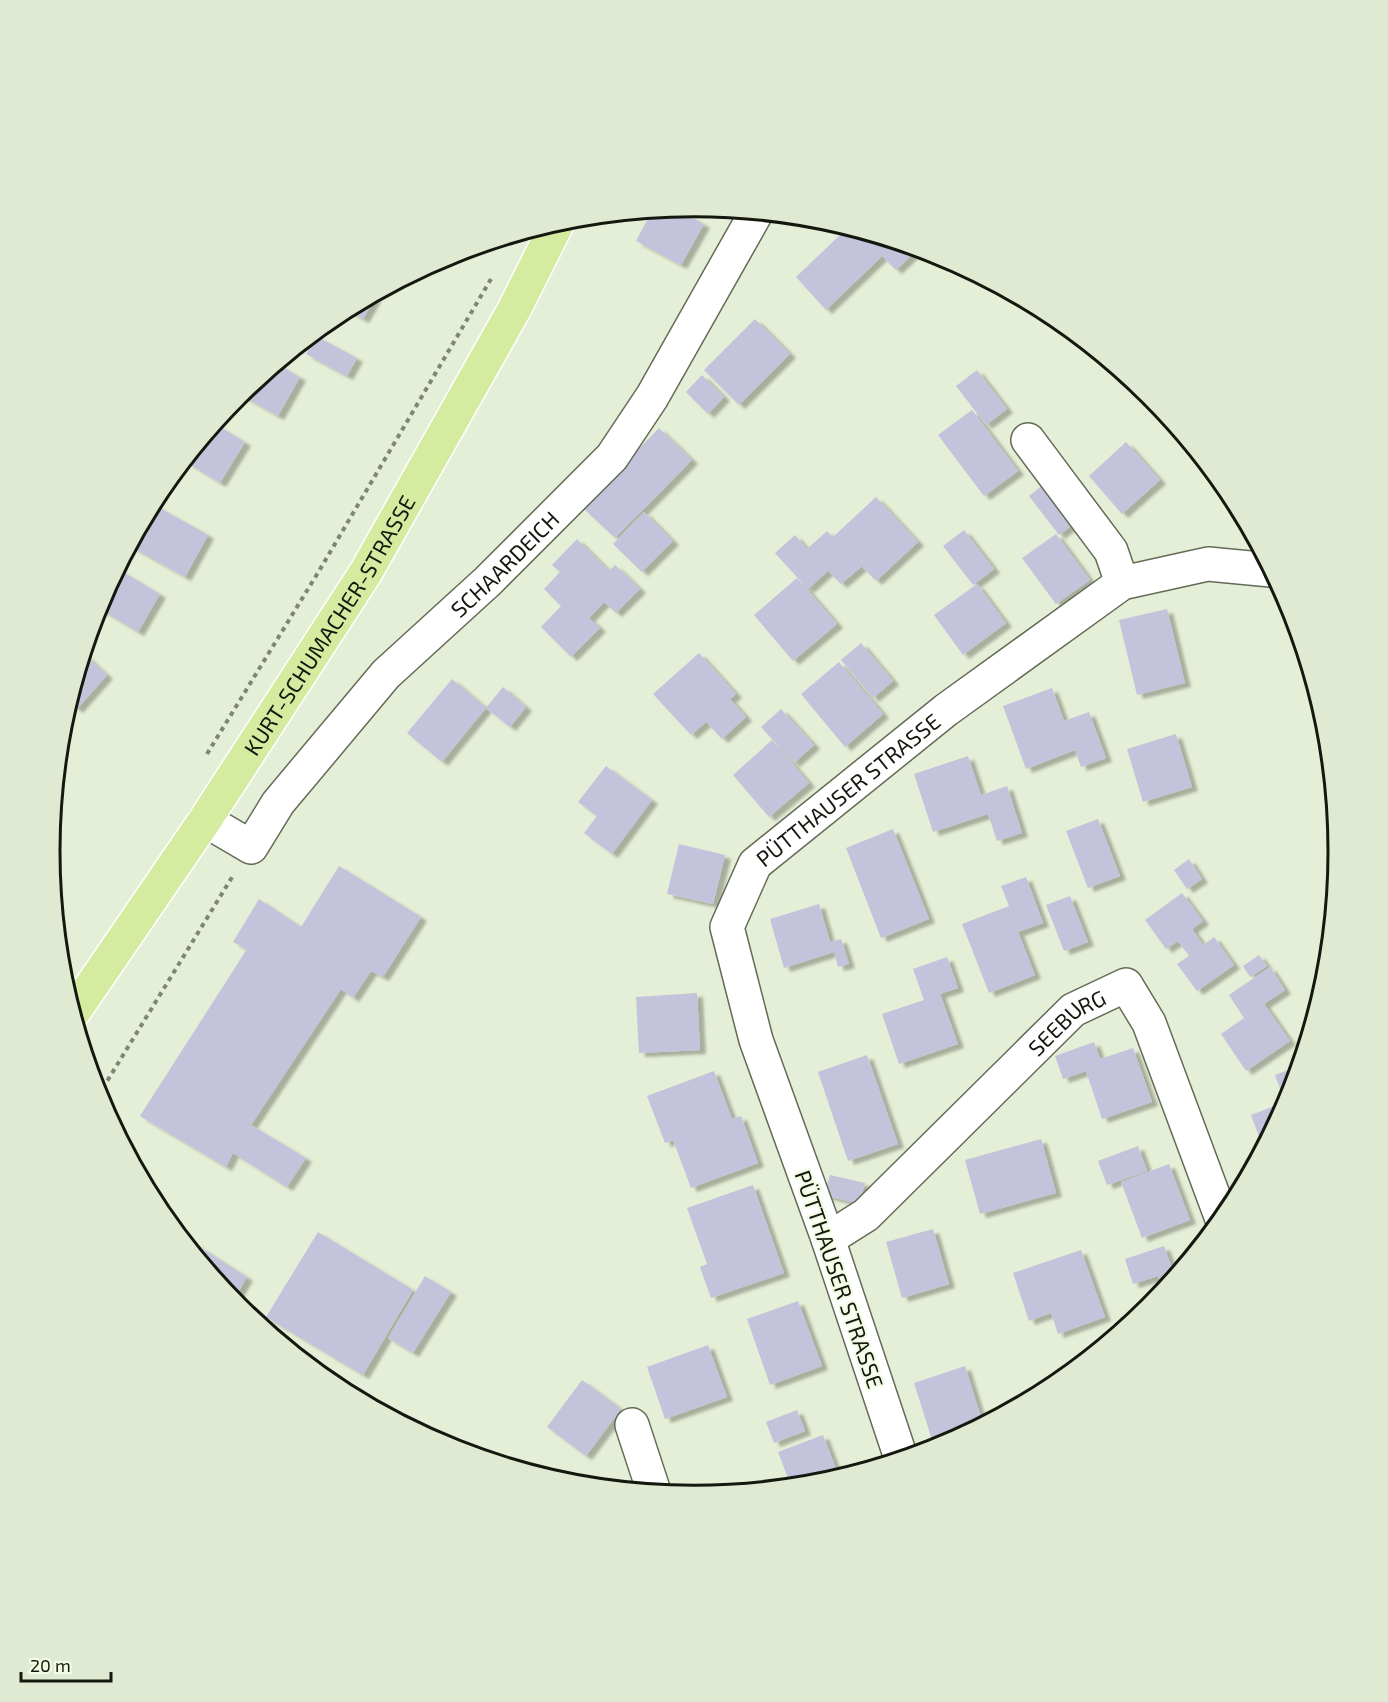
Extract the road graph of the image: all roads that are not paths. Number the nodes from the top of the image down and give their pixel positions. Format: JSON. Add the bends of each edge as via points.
{"nodes":[{"id":1,"x":752,"y":220,"type":"edge"},
{"id":2,"x":552,"y":233,"type":"edge"},
{"id":3,"x":1028,"y":440,"type":"dead end"},
{"id":4,"x":1262,"y":569,"type":"edge"},
{"id":5,"x":1122,"y":583,"type":"junction"},
{"id":6,"x":205,"y":820,"type":"junction"},
{"id":7,"x":79,"y":1004,"type":"edge"},
{"id":8,"x":1218,"y":1208,"type":"edge"},
{"id":9,"x":828,"y":1239,"type":"junction"},
{"id":10,"x":632,"y":1425,"type":"dead end"},
{"id":11,"x":899,"y":1451,"type":"edge"},
{"id":12,"x":651,"y":1484,"type":"edge"}],
"edges":[{"from":1,"to":6,"type":"street","name":"SCHAARDEICH","via":[[652,397],[612,457],[488,581],[386,674],[278,803],[250,847]]},
{"from":2,"to":6,"type":"main road","name":"KURT-SCHUMACHER-STRASSE","via":[[515,308],[366,573]]},
{"from":3,"to":5,"type":"street","via":[[1111,551]]},
{"from":4,"to":5,"type":"street","name":"PÜTTHAUSER STRASSE","via":[[1208,564]]},
{"from":5,"to":9,"type":"street","name":"PÜTTHAUSER STRASSE","via":[[946,710],[754,864],[727,927],[756,1040]]},
{"from":6,"to":7,"type":"main road","name":"KURT-SCHUMACHER-STRASSE"},
{"from":8,"to":9,"type":"street","name":"SEEBURG","via":[[1149,1023],[1126,985],[1073,1010],[866,1215]]},
{"from":9,"to":11,"type":"street","name":"PÜTTHAUSER STRASSE"},
{"from":10,"to":12,"type":"street"}]}
